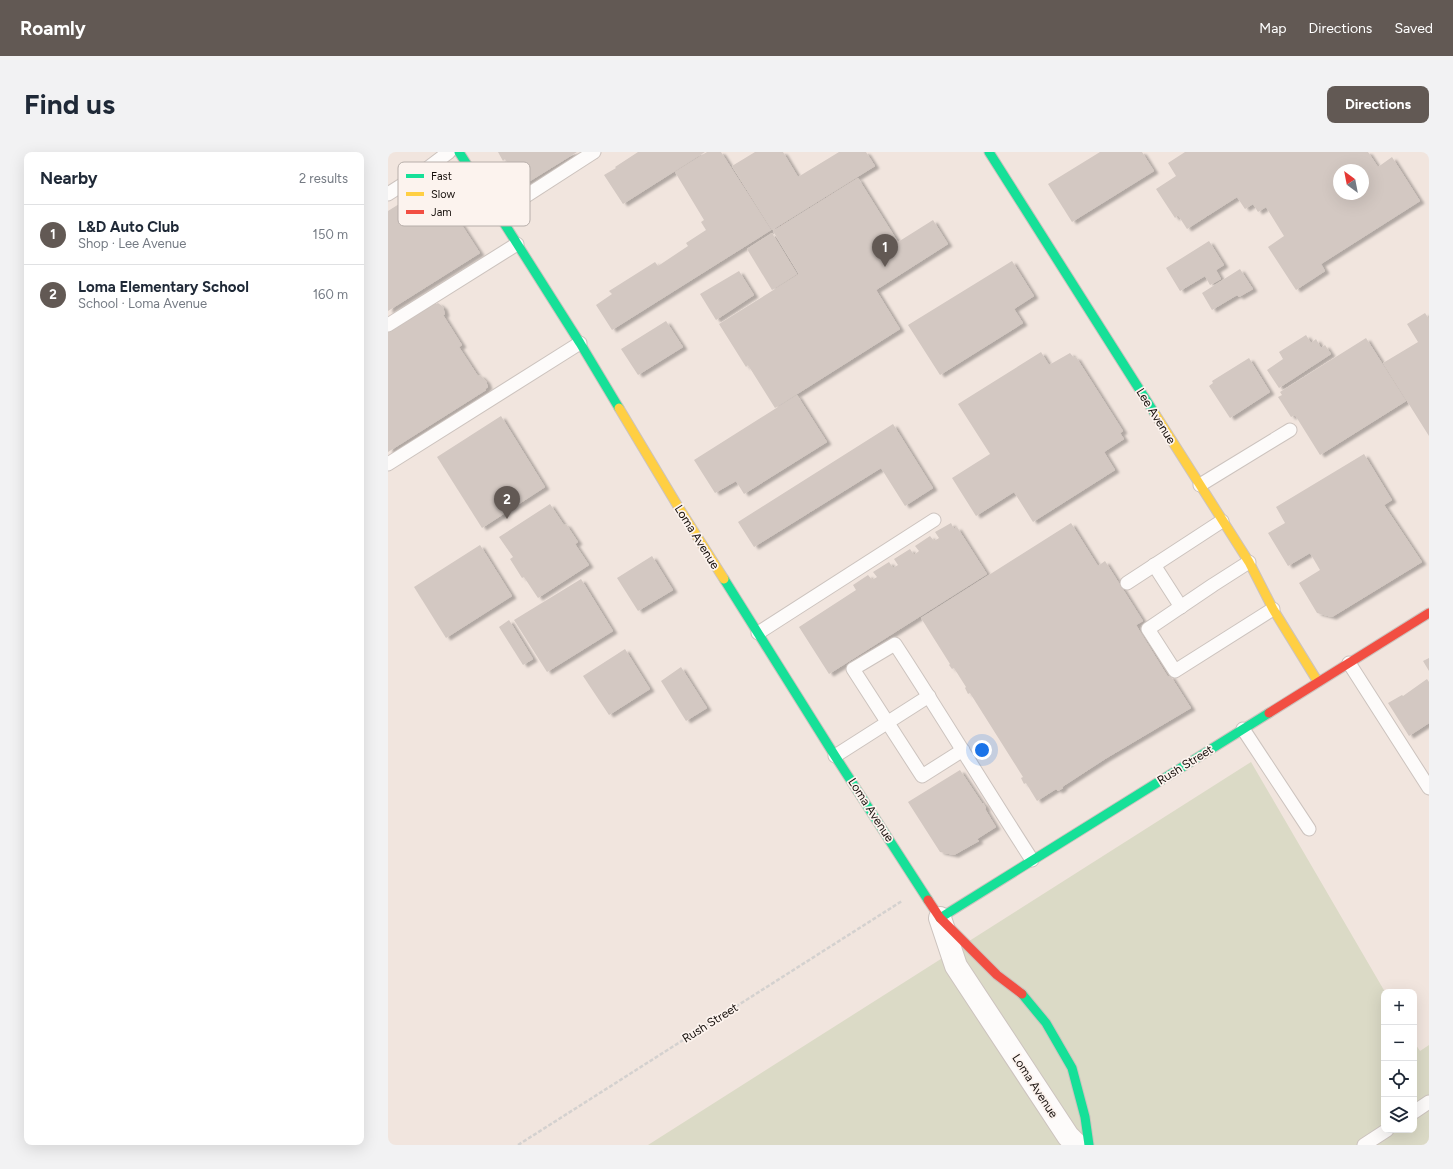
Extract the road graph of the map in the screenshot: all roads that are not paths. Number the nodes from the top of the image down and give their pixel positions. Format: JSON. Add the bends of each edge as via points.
{"nodes":[{"id":1,"x":449,"y":152,"type":"edge"},
{"id":2,"x":459,"y":152,"type":"edge"},
{"id":3,"x":594,"y":152,"type":"edge"},
{"id":4,"x":989,"y":152,"type":"edge"},
{"id":5,"x":436,"y":162,"type":"edge"},
{"id":6,"x":465,"y":162,"type":"edge"},
{"id":7,"x":398,"y":188,"type":"edge"},
{"id":8,"x":530,"y":193,"type":"edge"},
{"id":9,"x":388,"y":194,"type":"edge"},
{"id":10,"x":506,"y":226,"type":"edge"},
{"id":11,"x":517,"y":244,"type":"junction"},
{"id":12,"x":388,"y":325,"type":"edge"},
{"id":13,"x":580,"y":344,"type":"junction"},
{"id":14,"x":1290,"y":430,"type":"dead end"},
{"id":15,"x":388,"y":464,"type":"edge"},
{"id":16,"x":1200,"y":485,"type":"junction"},
{"id":17,"x":934,"y":520,"type":"dead end"},
{"id":18,"x":1222,"y":521,"type":"junction"},
{"id":19,"x":1249,"y":562,"type":"junction"},
{"id":20,"x":1154,"y":565,"type":"junction"},
{"id":21,"x":1127,"y":583,"type":"dead end"},
{"id":22,"x":1181,"y":607,"type":"junction"},
{"id":23,"x":1273,"y":609,"type":"junction"},
{"id":24,"x":1429,"y":613,"type":"edge"},
{"id":25,"x":758,"y":633,"type":"junction"},
{"id":26,"x":1349,"y":663,"type":"junction"},
{"id":27,"x":1318,"y":682,"type":"junction"},
{"id":28,"x":929,"y":696,"type":"junction"},
{"id":29,"x":887,"y":723,"type":"junction"},
{"id":30,"x":1243,"y":729,"type":"junction"},
{"id":31,"x":963,"y":750,"type":"junction"},
{"id":32,"x":835,"y":756,"type":"junction"},
{"id":33,"x":1429,"y":788,"type":"edge"},
{"id":34,"x":1309,"y":829,"type":"dead end"},
{"id":35,"x":1032,"y":860,"type":"junction"},
{"id":36,"x":940,"y":918,"type":"junction"},
{"id":37,"x":1429,"y":1102,"type":"edge"},
{"id":38,"x":1417,"y":1110,"type":"edge"},
{"id":39,"x":1382,"y":1133,"type":"edge"},
{"id":40,"x":1077,"y":1145,"type":"edge"},
{"id":41,"x":1089,"y":1145,"type":"edge"},
{"id":42,"x":1364,"y":1145,"type":"edge"}],
"edges":[{"from":1,"to":5,"type":"lane"},
{"from":2,"to":6,"type":"street","name":"Loma Avenue"},
{"from":3,"to":8,"type":"lane"},
{"from":4,"to":16,"type":"street","name":"Lee Avenue"},
{"from":7,"to":9,"type":"lane"},
{"from":10,"to":11,"type":"street","name":"Loma Avenue"},
{"from":11,"to":12,"type":"lane"},
{"from":11,"to":13,"type":"street","name":"Loma Avenue"},
{"from":13,"to":15,"type":"lane"},
{"from":13,"to":25,"type":"street","name":"Loma Avenue"},
{"from":14,"to":16,"type":"lane"},
{"from":16,"to":18,"type":"street","name":"Lee Avenue"},
{"from":17,"to":25,"type":"lane"},
{"from":18,"to":19,"type":"street","name":"Lee Avenue"},
{"from":18,"to":20,"type":"lane"},
{"from":19,"to":22,"type":"lane"},
{"from":19,"to":23,"type":"street","name":"Lee Avenue"},
{"from":20,"to":21,"type":"lane"},
{"from":20,"to":22,"type":"lane"},
{"from":22,"to":23,"type":"lane","via":[[1148,630],[1175,671]]},
{"from":23,"to":27,"type":"street","name":"Lee Avenue"},
{"from":24,"to":26,"type":"street","name":"Rush Street"},
{"from":25,"to":32,"type":"street","name":"Loma Avenue"},
{"from":26,"to":27,"type":"street","name":"Rush Street"},
{"from":26,"to":33,"type":"lane"},
{"from":27,"to":30,"type":"street","name":"Rush Street"},
{"from":28,"to":29,"type":"lane"},
{"from":28,"to":29,"type":"lane","via":[[895,644],[853,669]]},
{"from":28,"to":31,"type":"lane"},
{"from":29,"to":31,"type":"lane","via":[[922,776]]},
{"from":29,"to":32,"type":"lane"},
{"from":30,"to":34,"type":"lane"},
{"from":30,"to":35,"type":"street","name":"Rush Street"},
{"from":31,"to":35,"type":"lane"},
{"from":32,"to":36,"type":"street","name":"Loma Avenue"},
{"from":35,"to":36,"type":"street","name":"Rush Street"},
{"from":36,"to":40,"type":"street","name":"Loma Avenue","via":[[956,966],[1068,1136]]},
{"from":36,"to":41,"type":"street","name":"Loma Avenue","via":[[997,975],[1025,997],[1046,1024],[1072,1068],[1085,1117]]},
{"from":37,"to":38,"type":"lane"},
{"from":39,"to":42,"type":"lane"}]}
